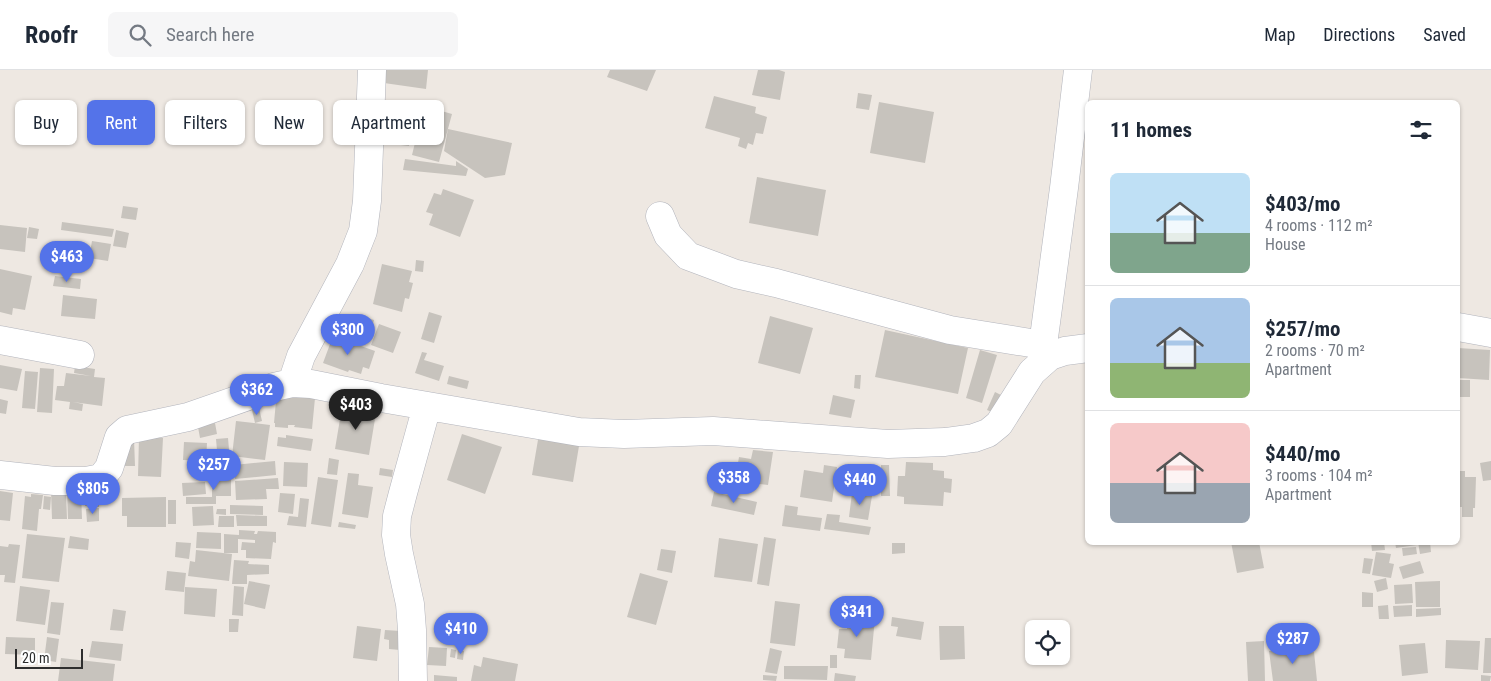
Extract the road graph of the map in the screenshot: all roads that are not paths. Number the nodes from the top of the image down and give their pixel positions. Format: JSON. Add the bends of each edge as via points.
{"nodes":[{"id":1,"x":372,"y":70,"type":"edge"},
{"id":2,"x":1078,"y":70,"type":"edge"},
{"id":3,"x":660,"y":216,"type":"dead end"},
{"id":4,"x":1460,"y":327,"type":"edge"},
{"id":5,"x":1491,"y":333,"type":"edge"},
{"id":6,"x":0,"y":340,"type":"edge"},
{"id":7,"x":1085,"y":348,"type":"edge"},
{"id":8,"x":1046,"y":351,"type":"junction"},
{"id":9,"x":80,"y":355,"type":"dead end"},
{"id":10,"x":292,"y":384,"type":"junction"},
{"id":11,"x":427,"y":406,"type":"junction"},
{"id":12,"x":0,"y":475,"type":"edge"},
{"id":13,"x":413,"y":681,"type":"edge"}],
"edges":[{"from":1,"to":10,"type":"street","via":[[368,201],[363,231],[350,264],[301,356]]},
{"from":2,"to":8,"type":"street"},
{"from":3,"to":8,"type":"street","via":[[668,234],[688,256],[736,274],[950,330]]},
{"from":4,"to":5,"type":"street"},
{"from":6,"to":9,"type":"street"},
{"from":7,"to":8,"type":"street"},
{"from":8,"to":11,"type":"street","via":[[999,424],[974,438],[945,442],[888,444],[713,431],[579,432]]},
{"from":10,"to":11,"type":"street","via":[[311,384]]},
{"from":10,"to":12,"type":"street","via":[[274,387],[188,417],[127,430],[119,437],[101,478],[55,481]]},
{"from":11,"to":13,"type":"street","via":[[403,493],[396,536],[410,604]]}]}
